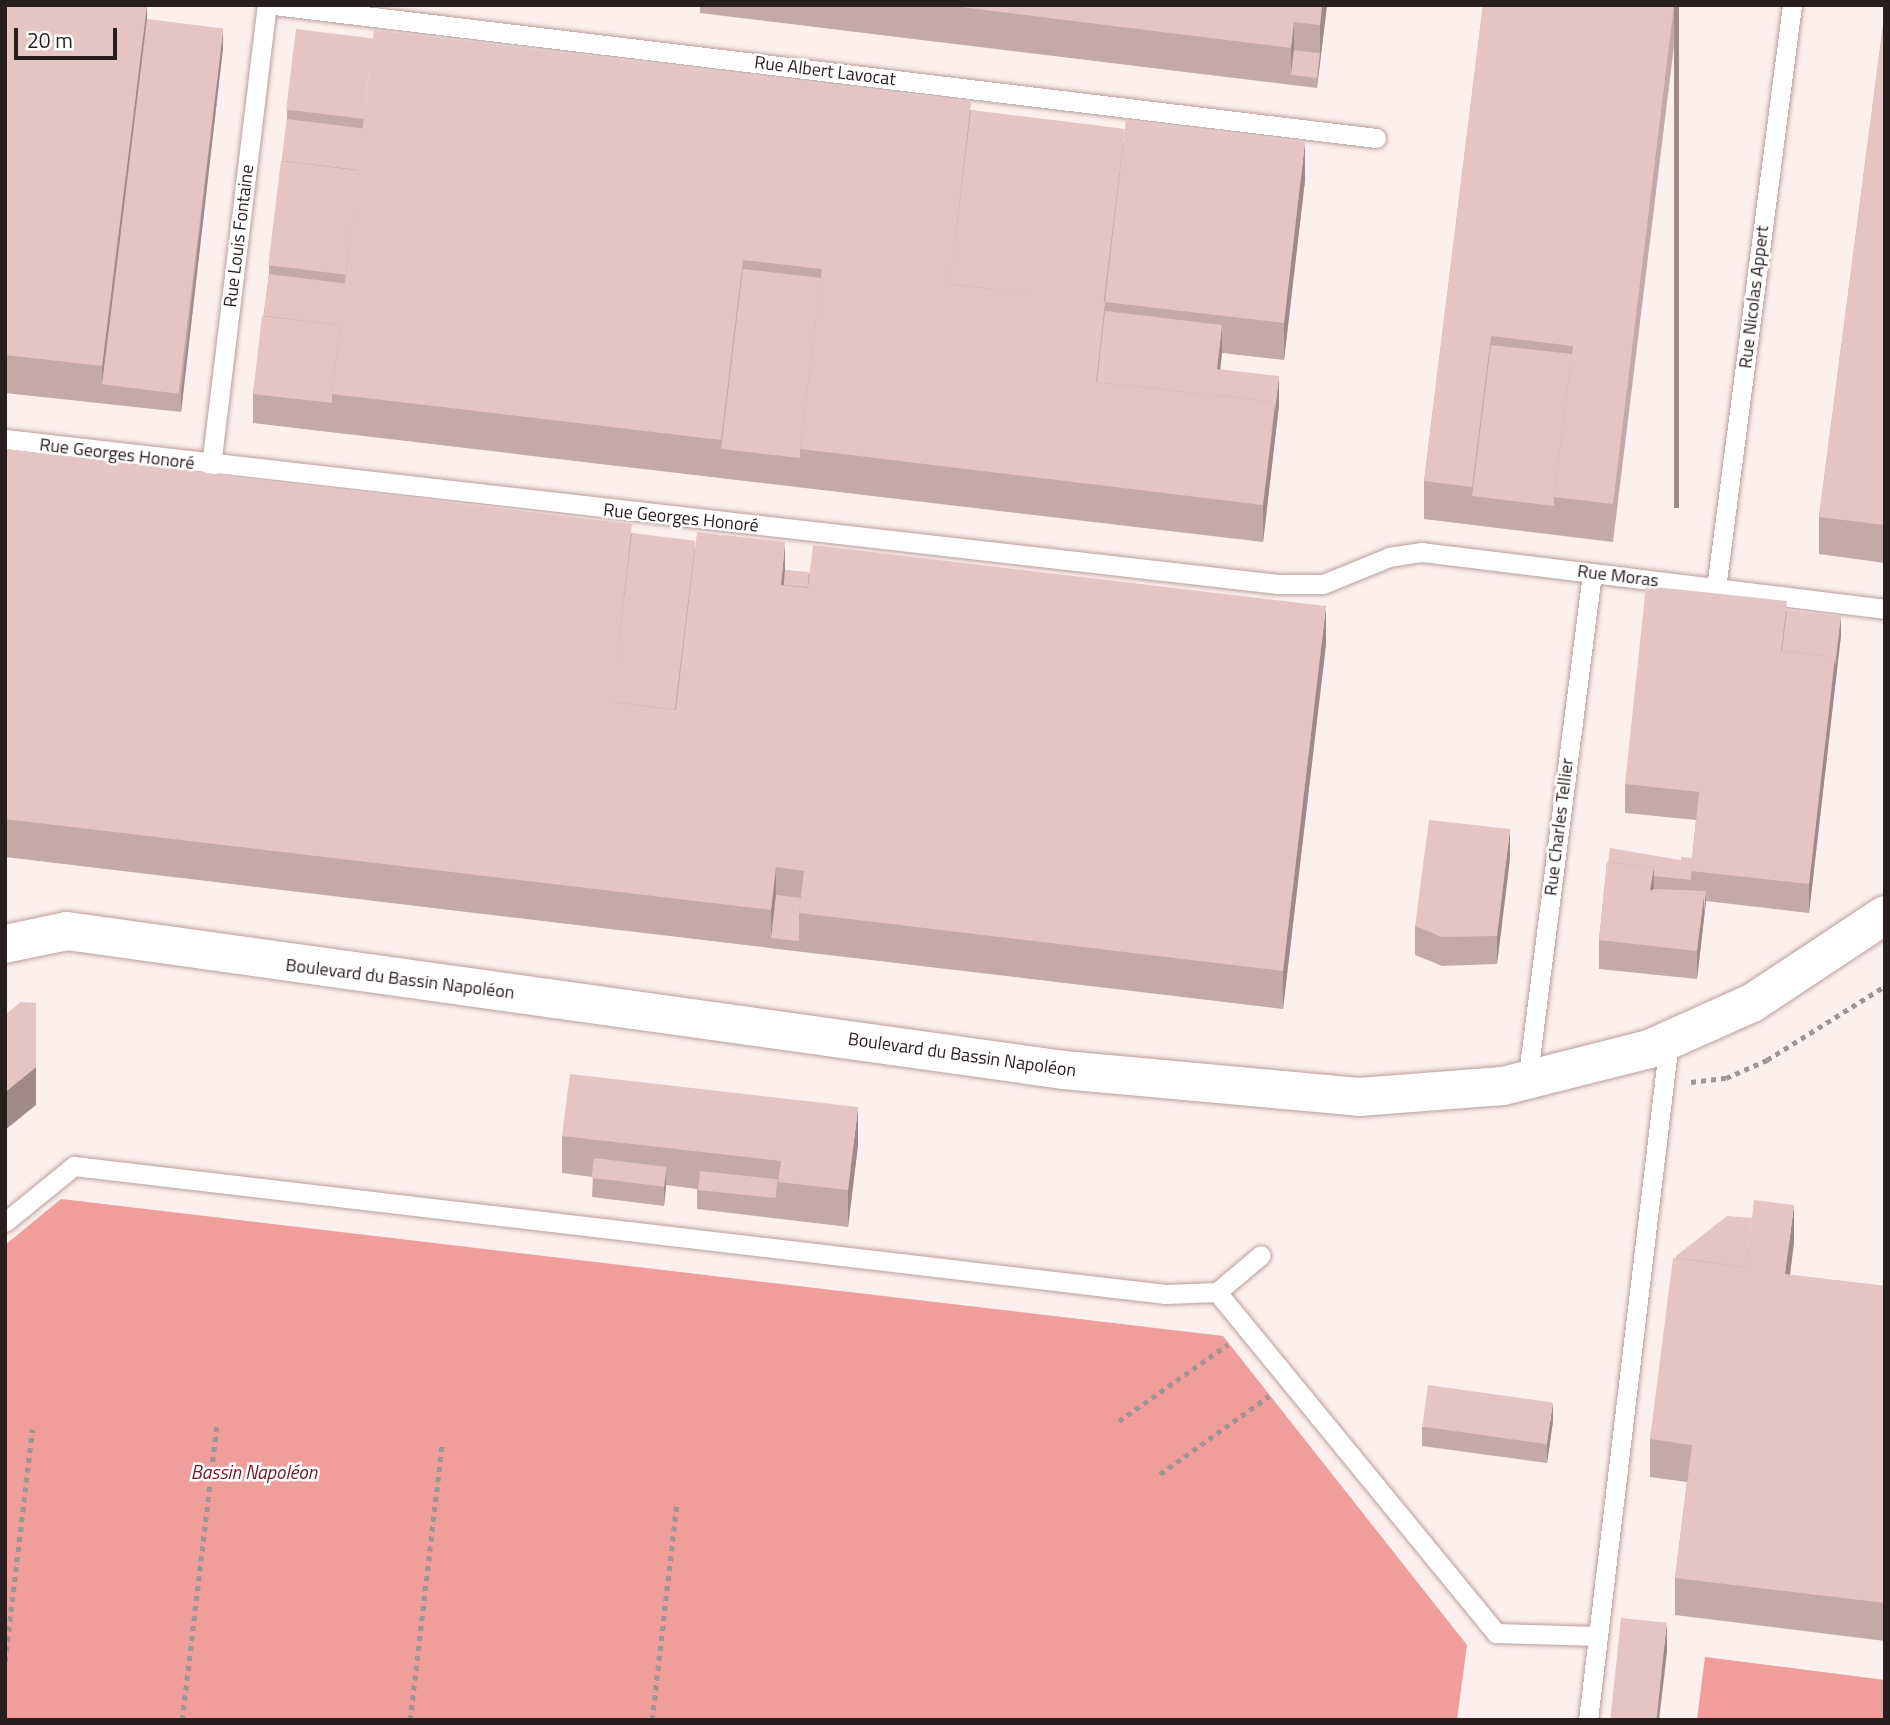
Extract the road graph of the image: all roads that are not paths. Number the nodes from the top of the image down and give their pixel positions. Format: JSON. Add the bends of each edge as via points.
{"nodes":[{"id":1,"x":267,"y":5,"type":"edge"},
{"id":2,"x":274,"y":5,"type":"edge"},
{"id":3,"x":1792,"y":5,"type":"edge"},
{"id":4,"x":1377,"y":138,"type":"dead end"},
{"id":5,"x":5,"y":439,"type":"edge"},
{"id":6,"x":211,"y":466,"type":"junction"},
{"id":7,"x":1355,"y":573,"type":"joint"},
{"id":8,"x":1592,"y":573,"type":"junction"},
{"id":9,"x":1716,"y":588,"type":"junction"},
{"id":10,"x":1885,"y":609,"type":"edge"},
{"id":11,"x":1885,"y":915,"type":"edge"},
{"id":12,"x":5,"y":944,"type":"edge"},
{"id":13,"x":1669,"y":1041,"type":"junction"},
{"id":14,"x":1527,"y":1082,"type":"junction"},
{"id":15,"x":5,"y":1222,"type":"edge"},
{"id":16,"x":1261,"y":1255,"type":"dead end"},
{"id":17,"x":1217,"y":1292,"type":"junction"},
{"id":18,"x":1597,"y":1636,"type":"junction"},
{"id":19,"x":1588,"y":1720,"type":"edge"}],
"edges":[{"from":1,"to":6,"type":"lane","name":"Rue Louis Fontaine"},
{"from":2,"to":4,"type":"lane","name":"Rue Albert Lavocat"},
{"from":3,"to":9,"type":"lane","name":"Rue Nicolas Appert"},
{"from":5,"to":6,"type":"lane","name":"Rue Georges Honoré"},
{"from":6,"to":7,"type":"lane","name":"Rue Georges Honoré","via":[[1247,581],[1307,586]]},
{"from":7,"to":8,"type":"lane","name":"Rue Moras","via":[[1422,552]]},
{"from":8,"to":9,"type":"lane","name":"Rue Moras"},
{"from":8,"to":14,"type":"lane","name":"Rue Charles Tellier"},
{"from":9,"to":10,"type":"lane","name":"Rue Moras"},
{"from":11,"to":13,"type":"main road","name":"Boulevard du Bassin Napoléon","via":[[1774,990]]},
{"from":12,"to":14,"type":"main road","name":"Boulevard du Bassin Napoléon","via":[[67,931],[239,959],[1264,1093],[1401,1096]]},
{"from":13,"to":14,"type":"main road","name":"Boulevard du Bassin Napoléon"},
{"from":13,"to":18,"type":"lane"},
{"from":15,"to":17,"type":"lane","via":[[74,1166],[1166,1294]]},
{"from":16,"to":17,"type":"lane"},
{"from":17,"to":18,"type":"lane","via":[[1496,1633]]},
{"from":18,"to":19,"type":"lane"}]}
